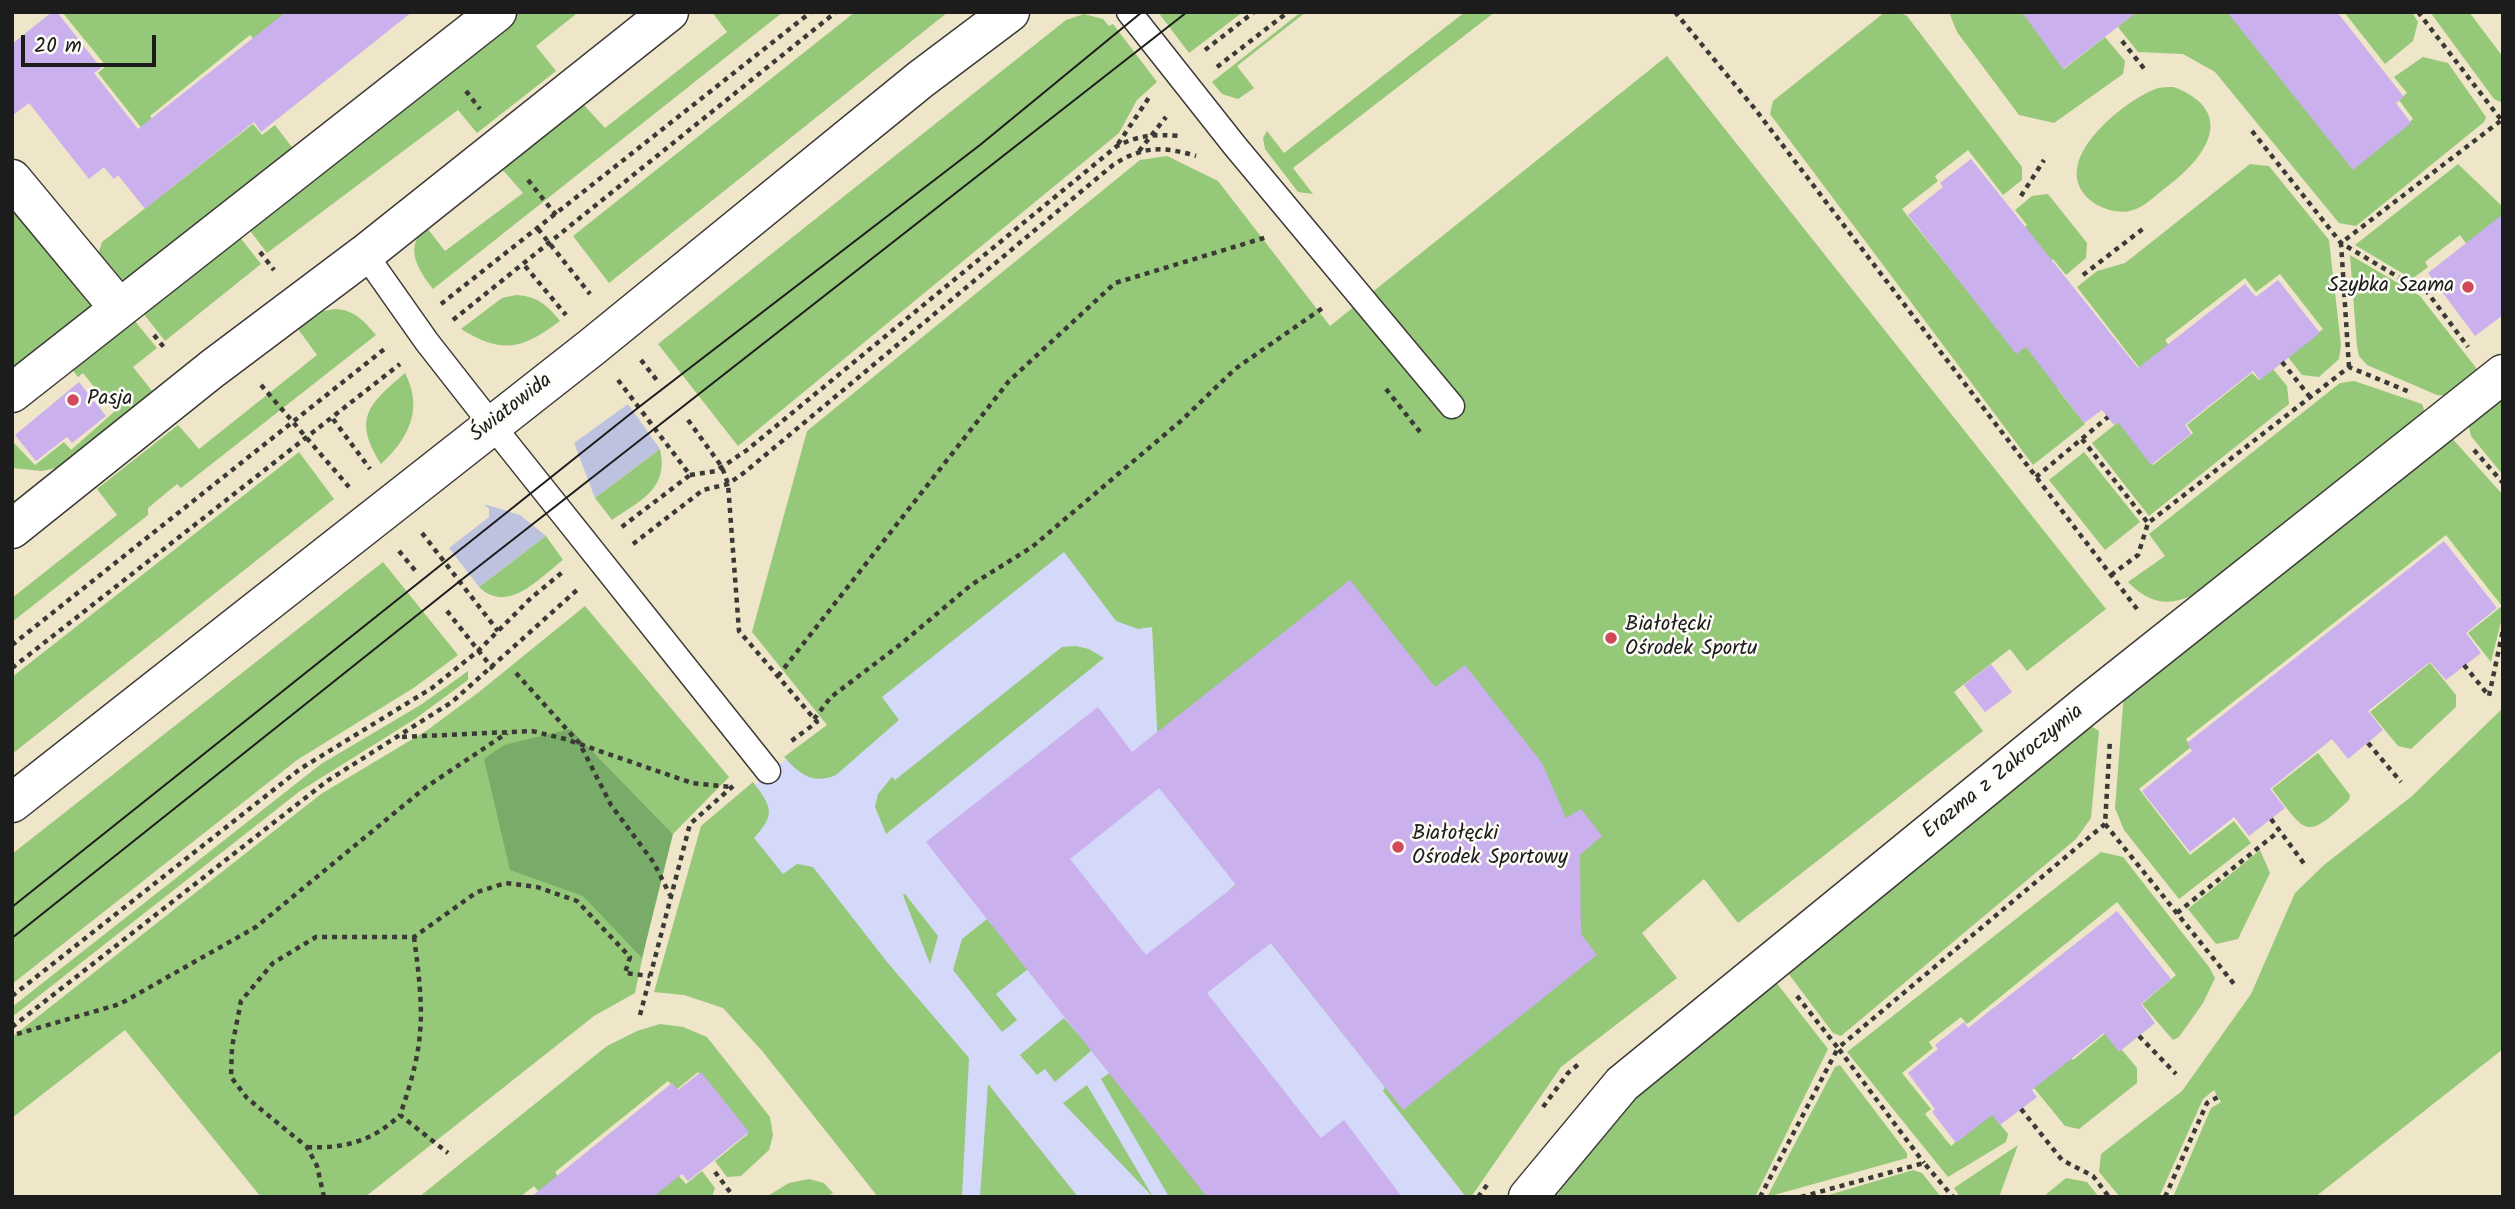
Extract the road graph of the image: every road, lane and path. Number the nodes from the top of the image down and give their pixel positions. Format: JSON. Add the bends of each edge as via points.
{"nodes":[{"id":1,"x":497,"y":12,"type":"edge"},
{"id":2,"x":668,"y":12,"type":"edge"},
{"id":3,"x":811,"y":12,"type":"edge"},
{"id":4,"x":836,"y":12,"type":"edge"},
{"id":5,"x":1010,"y":12,"type":"edge"},
{"id":6,"x":1129,"y":12,"type":"edge"},
{"id":7,"x":1675,"y":12,"type":"edge"},
{"id":8,"x":2418,"y":12,"type":"edge"},
{"id":9,"x":2122,"y":41,"type":"dead end"},
{"id":10,"x":2146,"y":71,"type":"dead end"},
{"id":11,"x":2502,"y":120,"type":"edge"},
{"id":12,"x":2252,"y":131,"type":"dead end"},
{"id":13,"x":1235,"y":146,"type":"junction"},
{"id":14,"x":1203,"y":158,"type":"dead end"},
{"id":15,"x":2044,"y":160,"type":"dead end"},
{"id":16,"x":12,"y":179,"type":"edge"},
{"id":17,"x":2021,"y":196,"type":"dead end"},
{"id":18,"x":233,"y":219,"type":"junction"},
{"id":19,"x":1261,"y":227,"type":"dead end"},
{"id":20,"x":2144,"y":228,"type":"dead end"},
{"id":21,"x":538,"y":229,"type":"junction"},
{"id":22,"x":1268,"y":237,"type":"junction"},
{"id":23,"x":2341,"y":243,"type":"junction"},
{"id":24,"x":550,"y":245,"type":"junction"},
{"id":25,"x":1276,"y":247,"type":"dead end"},
{"id":26,"x":365,"y":254,"type":"junction"},
{"id":27,"x":524,"y":266,"type":"junction"},
{"id":28,"x":2083,"y":275,"type":"dead end"},
{"id":29,"x":1316,"y":297,"type":"dead end"},
{"id":30,"x":595,"y":301,"type":"dead end"},
{"id":31,"x":301,"y":302,"type":"junction"},
{"id":32,"x":438,"y":307,"type":"dead end"},
{"id":33,"x":1324,"y":307,"type":"junction"},
{"id":34,"x":120,"y":308,"type":"junction"},
{"id":35,"x":1332,"y":317,"type":"dead end"},
{"id":36,"x":571,"y":321,"type":"dead end"},
{"id":37,"x":449,"y":323,"type":"dead end"},
{"id":38,"x":390,"y":345,"type":"dead end"},
{"id":39,"x":637,"y":353,"type":"dead end"},
{"id":40,"x":403,"y":361,"type":"dead end"},
{"id":41,"x":2282,"y":362,"type":"dead end"},
{"id":42,"x":2349,"y":367,"type":"junction"},
{"id":43,"x":611,"y":372,"type":"dead end"},
{"id":44,"x":2498,"y":378,"type":"edge"},
{"id":45,"x":1380,"y":380,"type":"dead end"},
{"id":46,"x":659,"y":383,"type":"dead end"},
{"id":47,"x":12,"y":393,"type":"edge"},
{"id":48,"x":2310,"y":397,"type":"junction"},
{"id":49,"x":1452,"y":407,"type":"dead end"},
{"id":50,"x":2108,"y":417,"type":"dead end"},
{"id":51,"x":2449,"y":417,"type":"junction"},
{"id":52,"x":333,"y":419,"type":"junction"},
{"id":53,"x":688,"y":420,"type":"dead end"},
{"id":54,"x":492,"y":425,"type":"junction"},
{"id":55,"x":1420,"y":432,"type":"dead end"},
{"id":56,"x":2082,"y":439,"type":"junction"},
{"id":57,"x":722,"y":467,"type":"junction"},
{"id":58,"x":374,"y":474,"type":"dead end"},
{"id":59,"x":690,"y":475,"type":"junction"},
{"id":60,"x":2036,"y":477,"type":"junction"},
{"id":61,"x":728,"y":484,"type":"junction"},
{"id":62,"x":2503,"y":484,"type":"edge"},
{"id":63,"x":2148,"y":523,"type":"junction"},
{"id":64,"x":418,"y":528,"type":"dead end"},
{"id":65,"x":12,"y":530,"type":"edge"},
{"id":66,"x":618,"y":530,"type":"dead end"},
{"id":67,"x":394,"y":545,"type":"dead end"},
{"id":68,"x":630,"y":546,"type":"dead end"},
{"id":69,"x":568,"y":568,"type":"dead end"},
{"id":70,"x":418,"y":574,"type":"dead end"},
{"id":71,"x":2111,"y":575,"type":"junction"},
{"id":72,"x":583,"y":584,"type":"dead end"},
{"id":73,"x":447,"y":611,"type":"dead end"},
{"id":74,"x":2503,"y":629,"type":"edge"},
{"id":75,"x":498,"y":631,"type":"junction"},
{"id":76,"x":2164,"y":643,"type":"junction"},
{"id":77,"x":12,"y":645,"type":"edge"},
{"id":78,"x":478,"y":651,"type":"junction"},
{"id":79,"x":2464,"y":665,"type":"dead end"},
{"id":80,"x":12,"y":668,"type":"edge"},
{"id":81,"x":493,"y":669,"type":"junction"},
{"id":82,"x":516,"y":673,"type":"dead end"},
{"id":83,"x":778,"y":676,"type":"dead end"},
{"id":84,"x":814,"y":719,"type":"dead end"},
{"id":85,"x":2108,"y":731,"type":"dead end"},
{"id":86,"x":507,"y":733,"type":"junction"},
{"id":87,"x":401,"y":737,"type":"dead end"},
{"id":88,"x":2368,"y":743,"type":"dead end"},
{"id":89,"x":580,"y":744,"type":"junction"},
{"id":90,"x":768,"y":771,"type":"dead end"},
{"id":91,"x":2401,"y":782,"type":"dead end"},
{"id":92,"x":732,"y":787,"type":"dead end"},
{"id":93,"x":12,"y":803,"type":"edge"},
{"id":94,"x":2271,"y":819,"type":"dead end"},
{"id":95,"x":2105,"y":824,"type":"junction"},
{"id":96,"x":2278,"y":832,"type":"junction"},
{"id":97,"x":2305,"y":865,"type":"dead end"},
{"id":98,"x":671,"y":896,"type":"dead end"},
{"id":99,"x":2177,"y":913,"type":"junction"},
{"id":100,"x":414,"y":937,"type":"junction"},
{"id":101,"x":1771,"y":962,"type":"junction"},
{"id":102,"x":650,"y":976,"type":"dead end"},
{"id":103,"x":2234,"y":984,"type":"dead end"},
{"id":104,"x":12,"y":996,"type":"edge"},
{"id":105,"x":12,"y":1027,"type":"edge"},
{"id":106,"x":17,"y":1034,"type":"dead end"},
{"id":107,"x":2139,"y":1036,"type":"dead end"},
{"id":108,"x":1838,"y":1048,"type":"junction"},
{"id":109,"x":2176,"y":1074,"type":"dead end"},
{"id":110,"x":2218,"y":1097,"type":"dead end"},
{"id":111,"x":2021,"y":1109,"type":"dead end"},
{"id":112,"x":400,"y":1115,"type":"junction"},
{"id":113,"x":307,"y":1147,"type":"junction"},
{"id":114,"x":448,"y":1153,"type":"dead end"},
{"id":115,"x":1924,"y":1163,"type":"junction"},
{"id":116,"x":715,"y":1172,"type":"dead end"},
{"id":117,"x":733,"y":1196,"type":"edge"},
{"id":118,"x":324,"y":1197,"type":"edge"},
{"id":119,"x":1528,"y":1197,"type":"edge"},
{"id":120,"x":1760,"y":1197,"type":"edge"},
{"id":121,"x":1801,"y":1197,"type":"edge"},
{"id":122,"x":1953,"y":1197,"type":"edge"},
{"id":123,"x":2109,"y":1197,"type":"edge"},
{"id":124,"x":2165,"y":1197,"type":"edge"}],
"edges":[{"from":1,"to":18,"type":"street"},
{"from":2,"to":26,"type":"street"},
{"from":3,"to":21,"type":"path"},
{"from":4,"to":24,"type":"path"},
{"from":5,"to":54,"type":"street","name":"Światowida","via":[[920,79]]},
{"from":6,"to":13,"type":"lane"},
{"from":7,"to":60,"type":"path","via":[[1755,108]]},
{"from":8,"to":11,"type":"path"},
{"from":9,"to":10,"type":"path"},
{"from":11,"to":23,"type":"path"},
{"from":12,"to":23,"type":"path"},
{"from":13,"to":49,"type":"lane"},
{"from":13,"to":57,"type":"path","via":[[1152,134],[1117,146]]},
{"from":14,"to":61,"type":"path","via":[[1168,147],[1139,152],[1112,165]]},
{"from":15,"to":17,"type":"path"},
{"from":16,"to":34,"type":"street"},
{"from":18,"to":31,"type":"path"},
{"from":18,"to":34,"type":"street"},
{"from":19,"to":22,"type":"path"},
{"from":20,"to":28,"type":"path"},
{"from":21,"to":24,"type":"path"},
{"from":21,"to":32,"type":"path"},
{"from":22,"to":25,"type":"path"},
{"from":22,"to":83,"type":"path","via":[[1115,283],[1009,381]]},
{"from":23,"to":42,"type":"path"},
{"from":23,"to":44,"type":"path","via":[[2425,289]]},
{"from":24,"to":27,"type":"path"},
{"from":24,"to":30,"type":"path"},
{"from":26,"to":31,"type":"street"},
{"from":26,"to":54,"type":"lane"},
{"from":27,"to":36,"type":"path"},
{"from":27,"to":37,"type":"path"},
{"from":29,"to":33,"type":"path"},
{"from":31,"to":65,"type":"street"},
{"from":33,"to":35,"type":"path"},
{"from":33,"to":84,"type":"path","via":[[1235,369],[1182,421],[1032,547],[971,585],[831,697]]},
{"from":34,"to":47,"type":"street"},
{"from":38,"to":77,"type":"path"},
{"from":39,"to":46,"type":"path"},
{"from":40,"to":52,"type":"path"},
{"from":41,"to":48,"type":"path"},
{"from":42,"to":48,"type":"path"},
{"from":42,"to":51,"type":"path","via":[[2436,403]]},
{"from":43,"to":59,"type":"path"},
{"from":44,"to":51,"type":"street","name":"Erazma z Zakroczymia"},
{"from":45,"to":55,"type":"path"},
{"from":48,"to":63,"type":"path"},
{"from":50,"to":56,"type":"path"},
{"from":51,"to":62,"type":"path"},
{"from":51,"to":76,"type":"street","name":"Erazma z Zakroczymia"},
{"from":52,"to":58,"type":"path"},
{"from":52,"to":80,"type":"path"},
{"from":53,"to":57,"type":"path"},
{"from":54,"to":90,"type":"lane"},
{"from":54,"to":93,"type":"street","name":"Światowida"},
{"from":56,"to":60,"type":"path"},
{"from":56,"to":63,"type":"path"},
{"from":57,"to":59,"type":"path"},
{"from":57,"to":61,"type":"path"},
{"from":59,"to":66,"type":"path"},
{"from":60,"to":71,"type":"path"},
{"from":61,"to":68,"type":"path","via":[[704,490]]},
{"from":63,"to":71,"type":"path","via":[[2138,555]]},
{"from":64,"to":75,"type":"path"},
{"from":67,"to":70,"type":"path"},
{"from":69,"to":75,"type":"path"},
{"from":71,"to":76,"type":"path"},
{"from":72,"to":81,"type":"path"},
{"from":73,"to":78,"type":"path"},
{"from":74,"to":79,"type":"path","via":[[2490,696]]},
{"from":75,"to":78,"type":"path"},
{"from":76,"to":101,"type":"street","name":"Erazma z Zakroczymia"},
{"from":78,"to":81,"type":"path"},
{"from":78,"to":104,"type":"path","via":[[432,688],[300,769]]},
{"from":81,"to":105,"type":"path","via":[[440,710],[327,780]]},
{"from":82,"to":89,"type":"path"},
{"from":85,"to":95,"type":"path"},
{"from":86,"to":87,"type":"path"},
{"from":86,"to":89,"type":"path","via":[[532,731]]},
{"from":86,"to":106,"type":"path","via":[[426,787],[256,927],[120,1004]]},
{"from":88,"to":91,"type":"path"},
{"from":89,"to":92,"type":"path","via":[[692,783]]},
{"from":89,"to":98,"type":"path","via":[[611,805],[654,863]]},
{"from":94,"to":96,"type":"path"},
{"from":95,"to":99,"type":"path"},
{"from":95,"to":108,"type":"path"},
{"from":96,"to":97,"type":"path"},
{"from":96,"to":99,"type":"path"},
{"from":99,"to":103,"type":"path"},
{"from":100,"to":102,"type":"path","via":[[477,892],[506,883],[537,887],[577,901],[630,957],[625,973]]},
{"from":100,"to":112,"type":"path","via":[[423,1005],[422,1040]]},
{"from":100,"to":113,"type":"path","via":[[316,937],[273,963],[241,1001],[231,1077],[247,1098]]},
{"from":101,"to":108,"type":"path"},
{"from":101,"to":119,"type":"street","name":"Erazma z Zakroczymia","via":[[1622,1084]]},
{"from":107,"to":109,"type":"path"},
{"from":108,"to":115,"type":"path"},
{"from":108,"to":120,"type":"path"},
{"from":110,"to":124,"type":"path","via":[[2207,1103]]},
{"from":111,"to":123,"type":"path","via":[[2062,1160],[2093,1177]]},
{"from":112,"to":113,"type":"path","via":[[383,1131],[358,1143]]},
{"from":112,"to":114,"type":"path"},
{"from":113,"to":118,"type":"path"},
{"from":115,"to":121,"type":"path"},
{"from":115,"to":122,"type":"path"},
{"from":116,"to":117,"type":"path"}]}
